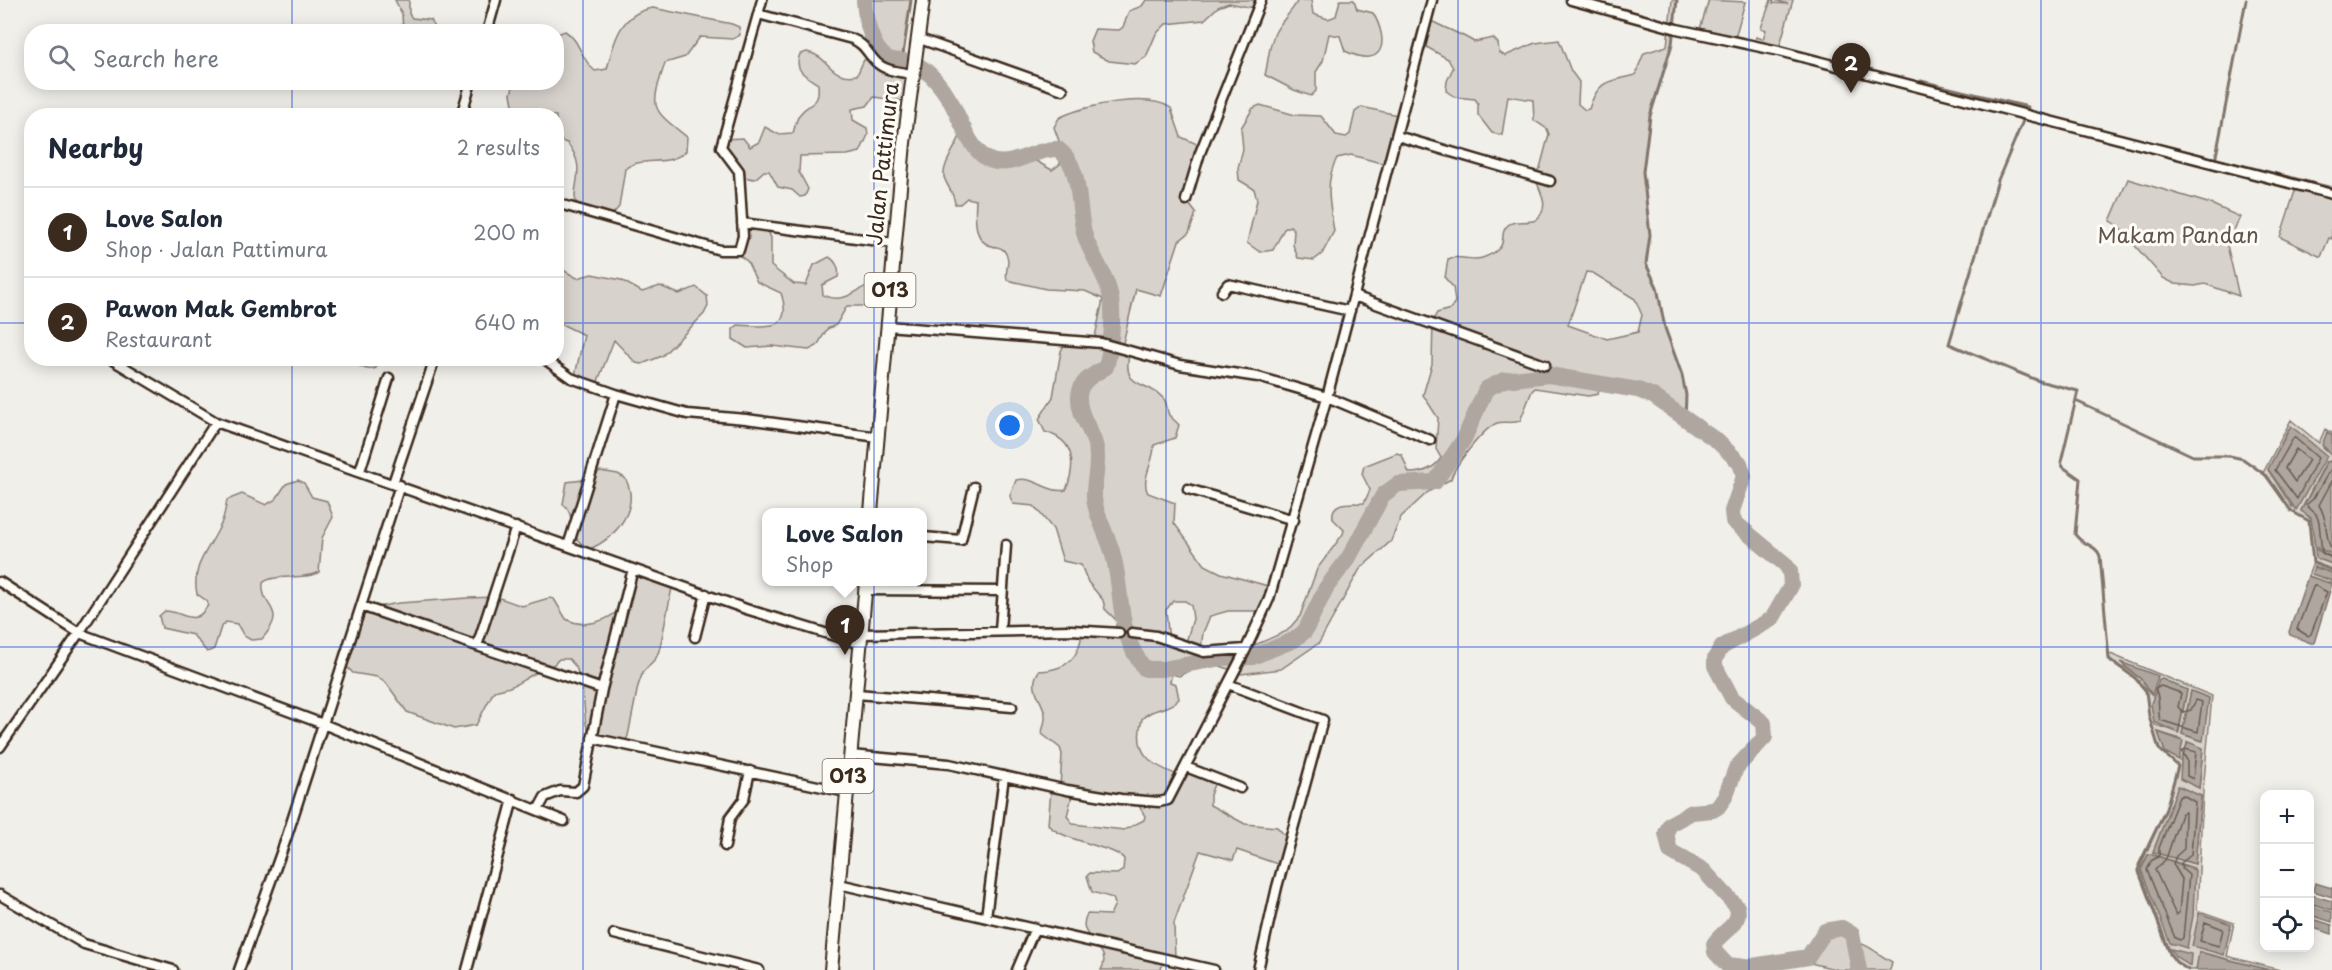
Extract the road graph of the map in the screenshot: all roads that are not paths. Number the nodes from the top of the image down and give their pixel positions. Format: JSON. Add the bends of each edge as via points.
{"nodes":[{"id":1,"x":496,"y":0,"type":"edge"},
{"id":2,"x":762,"y":0,"type":"edge"},
{"id":3,"x":923,"y":0,"type":"edge"},
{"id":4,"x":1261,"y":0,"type":"edge"},
{"id":5,"x":1432,"y":0,"type":"edge"},
{"id":6,"x":1571,"y":0,"type":"edge"},
{"id":7,"x":758,"y":14,"type":"junction"},
{"id":8,"x":489,"y":24,"type":"edge"},
{"id":9,"x":917,"y":38,"type":"junction"},
{"id":10,"x":913,"y":72,"type":"junction"},
{"id":11,"x":469,"y":90,"type":"edge"},
{"id":12,"x":1064,"y":90,"type":"dead end"},
{"id":13,"x":463,"y":108,"type":"edge"},
{"id":14,"x":1397,"y":136,"type":"junction"},
{"id":15,"x":1550,"y":181,"type":"dead end"},
{"id":16,"x":2332,"y":194,"type":"edge"},
{"id":17,"x":1186,"y":200,"type":"dead end"},
{"id":18,"x":564,"y":205,"type":"edge"},
{"id":19,"x":742,"y":222,"type":"junction"},
{"id":20,"x":894,"y":243,"type":"junction"},
{"id":21,"x":1222,"y":292,"type":"dead end"},
{"id":22,"x":1354,"y":296,"type":"junction"},
{"id":23,"x":1350,"y":311,"type":"junction"},
{"id":24,"x":887,"y":326,"type":"junction"},
{"id":25,"x":1545,"y":365,"type":"dead end"},
{"id":26,"x":122,"y":366,"type":"edge"},
{"id":27,"x":433,"y":366,"type":"edge"},
{"id":28,"x":554,"y":366,"type":"edge"},
{"id":29,"x":389,"y":378,"type":"dead end"},
{"id":30,"x":616,"y":394,"type":"junction"},
{"id":31,"x":1327,"y":397,"type":"junction"},
{"id":32,"x":216,"y":422,"type":"junction"},
{"id":33,"x":878,"y":437,"type":"junction"},
{"id":34,"x":1430,"y":440,"type":"dead end"},
{"id":35,"x":360,"y":471,"type":"junction"},
{"id":36,"x":396,"y":484,"type":"junction"},
{"id":37,"x":974,"y":487,"type":"dead end"},
{"id":38,"x":1188,"y":489,"type":"dead end"},
{"id":39,"x":871,"y":508,"type":"edge"},
{"id":40,"x":1294,"y":520,"type":"junction"},
{"id":41,"x":516,"y":527,"type":"junction"},
{"id":42,"x":927,"y":537,"type":"edge"},
{"id":43,"x":1006,"y":545,"type":"dead end"},
{"id":44,"x":568,"y":546,"type":"junction"},
{"id":45,"x":633,"y":569,"type":"junction"},
{"id":46,"x":0,"y":582,"type":"edge"},
{"id":47,"x":865,"y":586,"type":"edge"},
{"id":48,"x":1002,"y":591,"type":"junction"},
{"id":49,"x":706,"y":594,"type":"junction"},
{"id":50,"x":361,"y":606,"type":"junction"},
{"id":51,"x":1000,"y":632,"type":"junction"},
{"id":52,"x":79,"y":633,"type":"junction"},
{"id":53,"x":1119,"y":633,"type":"dead end"},
{"id":54,"x":1132,"y":633,"type":"dead end"},
{"id":55,"x":695,"y":637,"type":"dead end"},
{"id":56,"x":861,"y":639,"type":"junction"},
{"id":57,"x":477,"y":646,"type":"junction"},
{"id":58,"x":1245,"y":651,"type":"junction"},
{"id":59,"x":1228,"y":684,"type":"junction"},
{"id":60,"x":602,"y":689,"type":"junction"},
{"id":61,"x":857,"y":694,"type":"junction"},
{"id":62,"x":1012,"y":706,"type":"dead end"},
{"id":63,"x":323,"y":724,"type":"junction"},
{"id":64,"x":592,"y":738,"type":"junction"},
{"id":65,"x":0,"y":747,"type":"edge"},
{"id":66,"x":850,"y":755,"type":"junction"},
{"id":67,"x":1186,"y":767,"type":"junction"},
{"id":68,"x":750,"y":771,"type":"junction"},
{"id":69,"x":1004,"y":776,"type":"junction"},
{"id":70,"x":1240,"y":788,"type":"dead end"},
{"id":71,"x":846,"y":792,"type":"junction"},
{"id":72,"x":513,"y":800,"type":"junction"},
{"id":73,"x":538,"y":810,"type":"junction"},
{"id":74,"x":564,"y":821,"type":"dead end"},
{"id":75,"x":725,"y":846,"type":"dead end"},
{"id":76,"x":839,"y":884,"type":"junction"},
{"id":77,"x":0,"y":895,"type":"edge"},
{"id":78,"x":987,"y":917,"type":"junction"},
{"id":79,"x":1035,"y":928,"type":"junction"},
{"id":80,"x":614,"y":934,"type":"dead end"},
{"id":81,"x":173,"y":970,"type":"edge"},
{"id":82,"x":241,"y":970,"type":"edge"},
{"id":83,"x":467,"y":970,"type":"edge"},
{"id":84,"x":759,"y":970,"type":"edge"},
{"id":85,"x":831,"y":970,"type":"edge"},
{"id":86,"x":1017,"y":970,"type":"edge"},
{"id":87,"x":1214,"y":970,"type":"edge"},
{"id":88,"x":1258,"y":970,"type":"edge"}],
"edges":[{"from":1,"to":8,"type":"street"},
{"from":2,"to":7,"type":"street"},
{"from":3,"to":9,"type":"main road","name":"Jalan Pattimura","number":"013"},
{"from":4,"to":17,"type":"street","via":[[1200,153]]},
{"from":5,"to":14,"type":"street"},
{"from":6,"to":16,"type":"street"},
{"from":7,"to":10,"type":"street","via":[[852,39],[865,46],[883,67]]},
{"from":7,"to":19,"type":"street","via":[[722,147],[739,171]]},
{"from":9,"to":10,"type":"main road","name":"Jalan Pattimura","number":"013"},
{"from":9,"to":12,"type":"street"},
{"from":10,"to":20,"type":"main road","name":"Jalan Pattimura","number":"013"},
{"from":11,"to":13,"type":"street"},
{"from":14,"to":15,"type":"street"},
{"from":14,"to":22,"type":"street"},
{"from":18,"to":19,"type":"street","via":[[730,252],[742,245]]},
{"from":19,"to":20,"type":"street"},
{"from":20,"to":24,"type":"main road","name":"Jalan Pattimura","number":"013"},
{"from":21,"to":23,"type":"street","via":[[1227,284]]},
{"from":22,"to":23,"type":"street"},
{"from":22,"to":25,"type":"street"},
{"from":23,"to":31,"type":"street"},
{"from":24,"to":31,"type":"street","via":[[1101,343],[1179,365],[1258,376]]},
{"from":24,"to":33,"type":"main road","name":"Jalan Pattimura","number":"013"},
{"from":26,"to":32,"type":"street"},
{"from":27,"to":36,"type":"street"},
{"from":28,"to":30,"type":"street","via":[[570,378]]},
{"from":29,"to":35,"type":"street"},
{"from":30,"to":33,"type":"street","via":[[687,414]]},
{"from":30,"to":44,"type":"street"},
{"from":31,"to":34,"type":"street"},
{"from":31,"to":40,"type":"street"},
{"from":32,"to":35,"type":"street"},
{"from":32,"to":52,"type":"street"},
{"from":33,"to":39,"type":"main road","name":"Jalan Pattimura","number":"013"},
{"from":35,"to":36,"type":"street"},
{"from":36,"to":41,"type":"street"},
{"from":36,"to":50,"type":"street"},
{"from":37,"to":42,"type":"street","via":[[961,540]]},
{"from":38,"to":40,"type":"street"},
{"from":40,"to":58,"type":"street","via":[[1269,599]]},
{"from":41,"to":44,"type":"street"},
{"from":41,"to":57,"type":"street"},
{"from":43,"to":48,"type":"street"},
{"from":44,"to":45,"type":"street"},
{"from":45,"to":49,"type":"street"},
{"from":45,"to":60,"type":"street"},
{"from":46,"to":52,"type":"street"},
{"from":47,"to":48,"type":"street"},
{"from":47,"to":56,"type":"main road","number":"013"},
{"from":48,"to":51,"type":"street"},
{"from":49,"to":55,"type":"street"},
{"from":49,"to":56,"type":"street"},
{"from":50,"to":57,"type":"street"},
{"from":50,"to":63,"type":"street"},
{"from":51,"to":53,"type":"street"},
{"from":51,"to":56,"type":"street"},
{"from":52,"to":63,"type":"street"},
{"from":52,"to":65,"type":"street"},
{"from":54,"to":58,"type":"street","via":[[1156,636],[1204,652]]},
{"from":56,"to":61,"type":"main road","number":"013"},
{"from":57,"to":60,"type":"street"},
{"from":58,"to":59,"type":"street"},
{"from":59,"to":67,"type":"street"},
{"from":59,"to":88,"type":"street","via":[[1323,720]]},
{"from":60,"to":64,"type":"street"},
{"from":61,"to":62,"type":"street"},
{"from":61,"to":66,"type":"main road","number":"013"},
{"from":63,"to":72,"type":"street"},
{"from":63,"to":82,"type":"street"},
{"from":64,"to":68,"type":"street"},
{"from":64,"to":73,"type":"street","via":[[582,786],[576,792],[560,791],[545,797]]},
{"from":66,"to":69,"type":"street","via":[[949,764]]},
{"from":66,"to":71,"type":"main road","number":"013"},
{"from":67,"to":69,"type":"street","via":[[1168,800],[1159,802],[1073,791]]},
{"from":67,"to":70,"type":"street"},
{"from":68,"to":71,"type":"street"},
{"from":68,"to":75,"type":"street","via":[[744,799],[730,818]]},
{"from":69,"to":78,"type":"street"},
{"from":71,"to":76,"type":"main road","number":"013"},
{"from":72,"to":73,"type":"street"},
{"from":72,"to":83,"type":"street"},
{"from":73,"to":74,"type":"street"},
{"from":76,"to":78,"type":"street"},
{"from":76,"to":85,"type":"main road","number":"013"},
{"from":77,"to":81,"type":"street","via":[[84,944]]},
{"from":78,"to":79,"type":"street"},
{"from":79,"to":86,"type":"street"},
{"from":79,"to":87,"type":"street"},
{"from":80,"to":84,"type":"street"}]}
